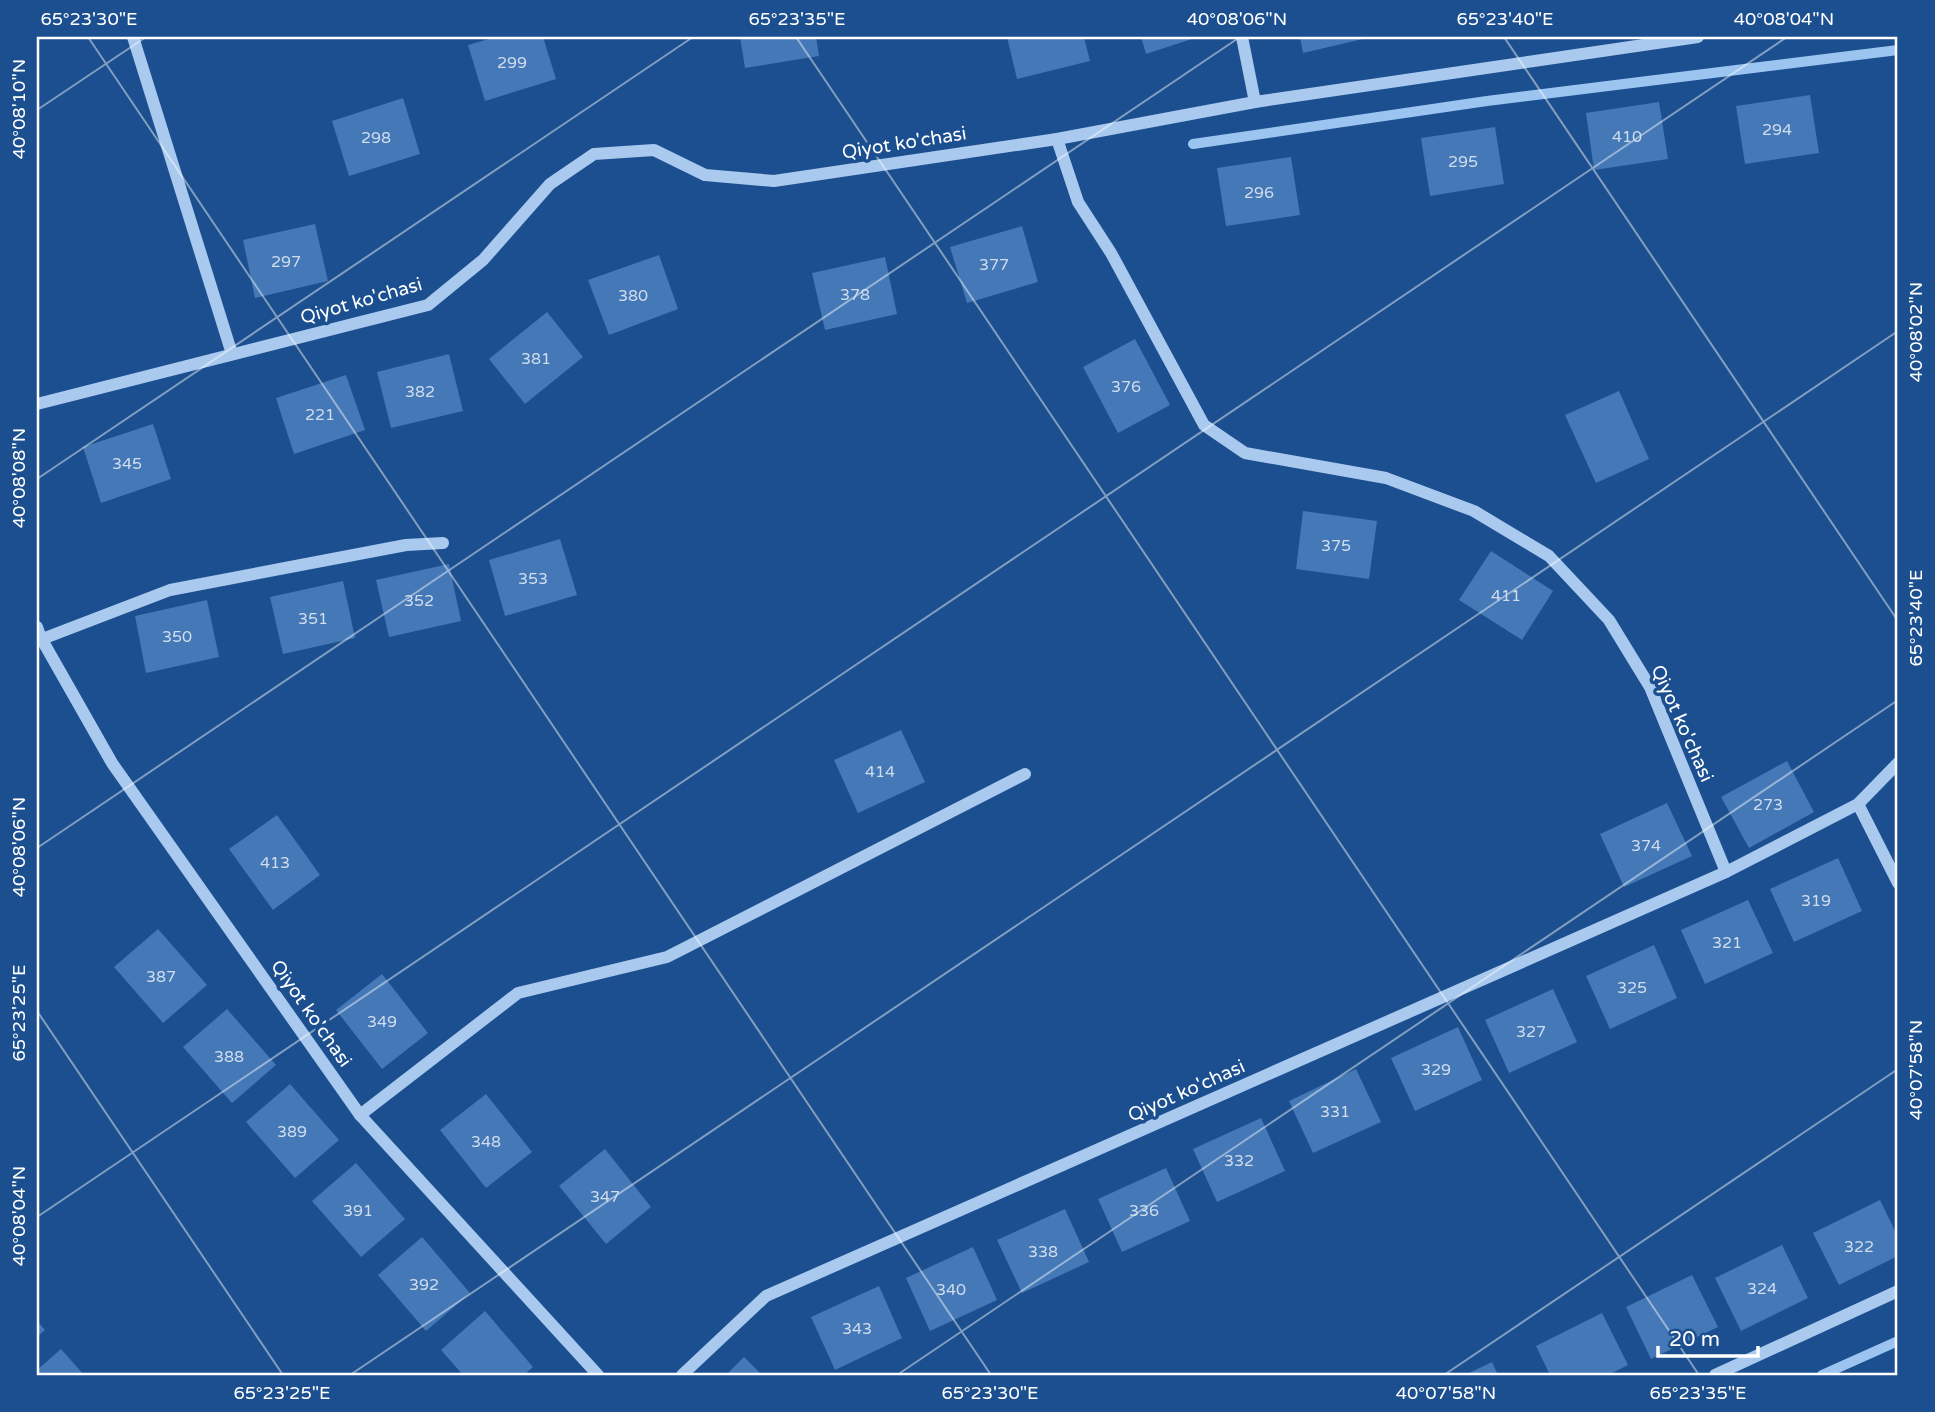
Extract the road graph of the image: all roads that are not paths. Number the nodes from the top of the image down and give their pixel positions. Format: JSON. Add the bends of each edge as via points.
{"nodes":[{"id":1,"x":133,"y":37,"type":"edge"},
{"id":2,"x":1242,"y":37,"type":"edge"},
{"id":3,"x":1698,"y":37,"type":"edge"},
{"id":4,"x":1255,"y":102,"type":"junction"},
{"id":5,"x":1057,"y":139,"type":"junction"},
{"id":6,"x":232,"y":354,"type":"junction"},
{"id":7,"x":37,"y":404,"type":"edge"},
{"id":8,"x":443,"y":543,"type":"dead end"},
{"id":9,"x":38,"y":636,"type":"edge"},
{"id":10,"x":1898,"y":763,"type":"edge"},
{"id":11,"x":1025,"y":774,"type":"dead end"},
{"id":12,"x":1858,"y":803,"type":"junction"},
{"id":13,"x":1727,"y":872,"type":"junction"},
{"id":14,"x":1898,"y":883,"type":"edge"},
{"id":15,"x":360,"y":1115,"type":"junction"},
{"id":16,"x":1898,"y":1291,"type":"edge"},
{"id":17,"x":598,"y":1375,"type":"edge"},
{"id":18,"x":682,"y":1375,"type":"edge"},
{"id":19,"x":1716,"y":1375,"type":"edge"}],
"edges":[{"from":1,"to":6,"type":"street"},
{"from":2,"to":4,"type":"street"},
{"from":3,"to":4,"type":"street","name":"Qiyot ko'chasi"},
{"from":4,"to":5,"type":"street","name":"Qiyot ko'chasi"},
{"from":5,"to":6,"type":"street","name":"Qiyot ko'chasi","via":[[774,181],[705,175],[654,150],[594,154],[550,184],[483,260],[428,305]]},
{"from":5,"to":13,"type":"street","name":"Qiyot ko'chasi","via":[[1078,202],[1111,253],[1204,425],[1245,453],[1386,478],[1474,511],[1549,556],[1609,620],[1650,687]]},
{"from":6,"to":7,"type":"street","name":"Qiyot ko'chasi"},
{"from":8,"to":9,"type":"street","name":"Qiyot ko'chasi","via":[[406,545],[170,590]]},
{"from":9,"to":15,"type":"street","name":"Qiyot ko'chasi","via":[[112,764]]},
{"from":10,"to":12,"type":"street","name":"Qiyot ko'chasi"},
{"from":11,"to":15,"type":"street","via":[[667,957],[518,993]]},
{"from":12,"to":13,"type":"street","name":"Qiyot ko'chasi"},
{"from":12,"to":14,"type":"street"},
{"from":13,"to":18,"type":"street","name":"Qiyot ko'chasi","via":[[766,1296]]},
{"from":15,"to":17,"type":"street","name":"Qiyot ko'chasi"},
{"from":16,"to":19,"type":"street"}]}
